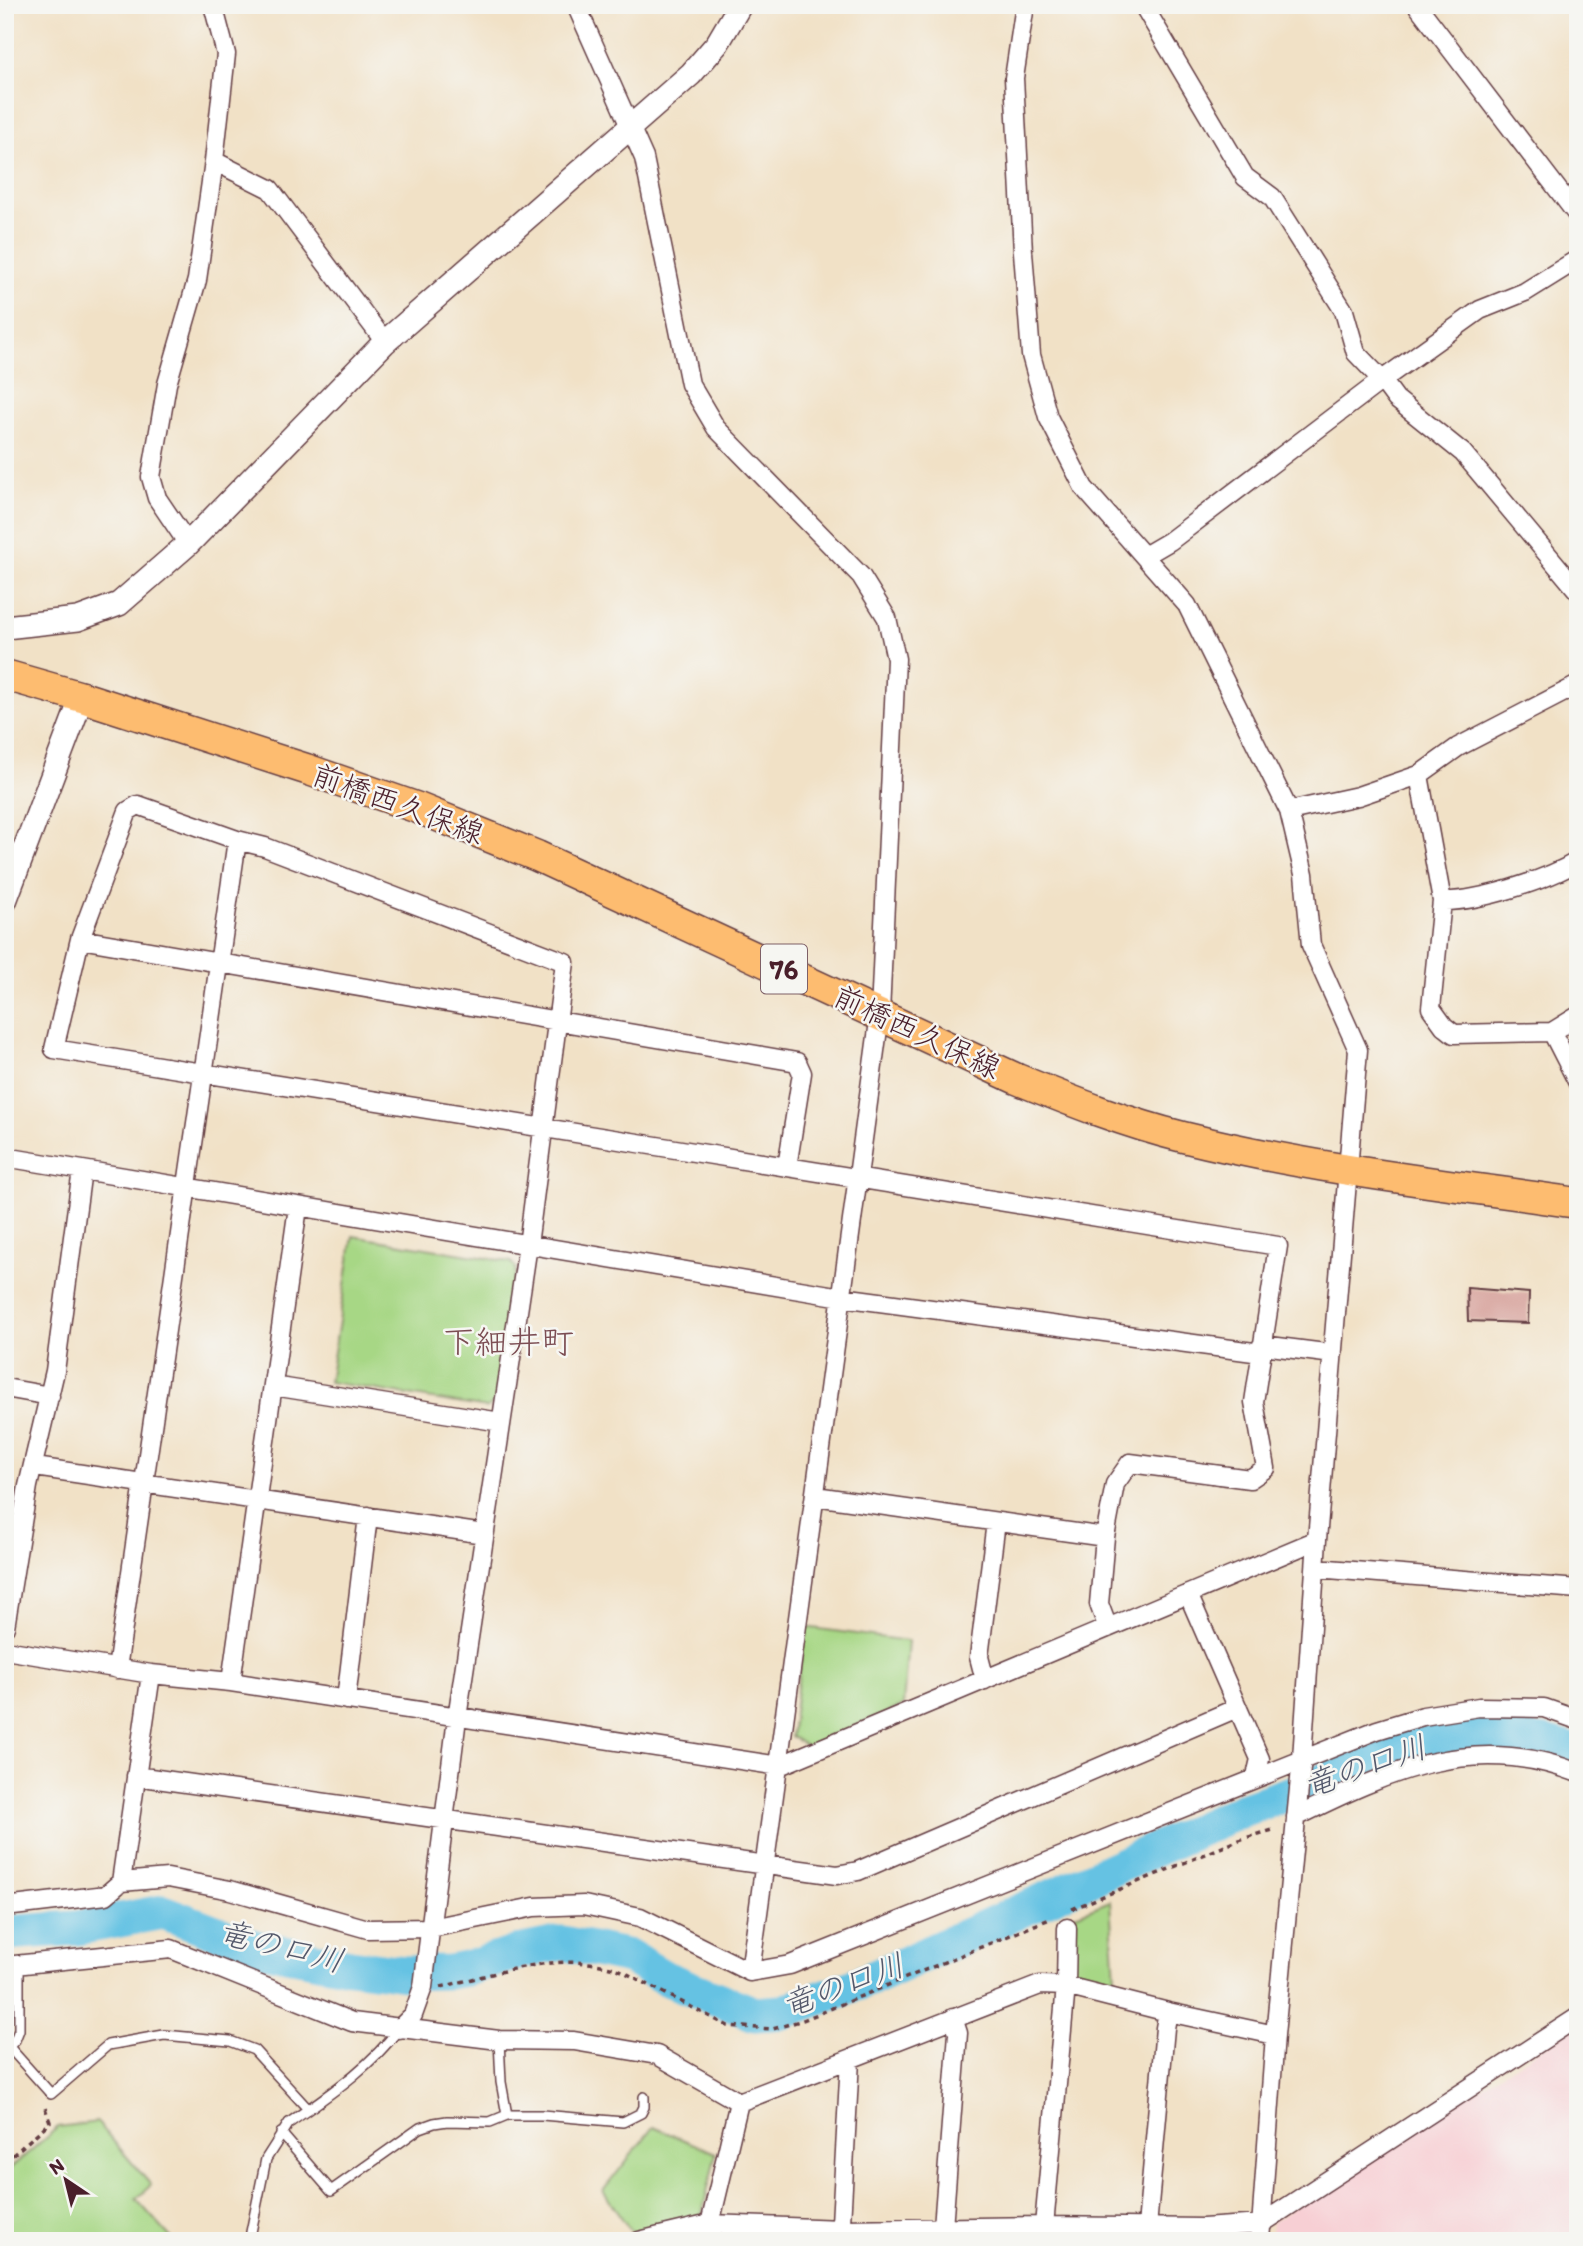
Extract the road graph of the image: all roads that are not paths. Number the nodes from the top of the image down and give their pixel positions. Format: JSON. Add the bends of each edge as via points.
{"nodes":[{"id":1,"x":213,"y":5,"type":"edge"},
{"id":2,"x":576,"y":5,"type":"edge"},
{"id":3,"x":740,"y":5,"type":"edge"},
{"id":4,"x":1026,"y":5,"type":"edge"},
{"id":5,"x":1143,"y":5,"type":"edge"},
{"id":6,"x":1417,"y":5,"type":"edge"},
{"id":7,"x":631,"y":125,"type":"junction"},
{"id":8,"x":214,"y":161,"type":"junction"},
{"id":9,"x":1578,"y":216,"type":"edge"},
{"id":10,"x":1578,"y":259,"type":"edge"},
{"id":11,"x":384,"y":342,"type":"junction"},
{"id":12,"x":1382,"y":380,"type":"junction"},
{"id":13,"x":188,"y":544,"type":"junction"},
{"id":14,"x":1146,"y":555,"type":"junction"},
{"id":15,"x":1578,"y":591,"type":"edge"},
{"id":16,"x":5,"y":627,"type":"edge"},
{"id":17,"x":5,"y":675,"type":"edge"},
{"id":18,"x":1578,"y":685,"type":"edge"},
{"id":19,"x":82,"y":697,"type":"junction"},
{"id":20,"x":1419,"y":775,"type":"junction"},
{"id":21,"x":1289,"y":811,"type":"junction"},
{"id":22,"x":237,"y":840,"type":"junction"},
{"id":23,"x":1578,"y":861,"type":"edge"},
{"id":24,"x":5,"y":901,"type":"edge"},
{"id":25,"x":1442,"y":901,"type":"junction"},
{"id":26,"x":80,"y":939,"type":"junction"},
{"id":27,"x":220,"y":963,"type":"junction"},
{"id":28,"x":880,"y":1014,"type":"junction"},
{"id":29,"x":1578,"y":1016,"type":"edge"},
{"id":30,"x":558,"y":1021,"type":"junction"},
{"id":31,"x":1552,"y":1031,"type":"junction"},
{"id":32,"x":204,"y":1073,"type":"junction"},
{"id":33,"x":1578,"y":1083,"type":"edge"},
{"id":34,"x":543,"y":1128,"type":"junction"},
{"id":35,"x":5,"y":1157,"type":"edge"},
{"id":36,"x":787,"y":1167,"type":"junction"},
{"id":37,"x":1349,"y":1169,"type":"junction"},
{"id":38,"x":82,"y":1170,"type":"junction"},
{"id":39,"x":858,"y":1179,"type":"junction"},
{"id":40,"x":187,"y":1188,"type":"junction"},
{"id":41,"x":1578,"y":1203,"type":"edge"},
{"id":42,"x":298,"y":1207,"type":"junction"},
{"id":43,"x":528,"y":1245,"type":"junction"},
{"id":44,"x":842,"y":1297,"type":"junction"},
{"id":45,"x":1262,"y":1349,"type":"junction"},
{"id":46,"x":1333,"y":1354,"type":"junction"},
{"id":47,"x":273,"y":1386,"type":"junction"},
{"id":48,"x":5,"y":1388,"type":"edge"},
{"id":49,"x":50,"y":1396,"type":"junction"},
{"id":50,"x":501,"y":1422,"type":"junction"},
{"id":51,"x":34,"y":1467,"type":"junction"},
{"id":52,"x":144,"y":1483,"type":"junction"},
{"id":53,"x":816,"y":1496,"type":"junction"},
{"id":54,"x":257,"y":1500,"type":"junction"},
{"id":55,"x":368,"y":1516,"type":"junction"},
{"id":56,"x":996,"y":1522,"type":"junction"},
{"id":57,"x":484,"y":1534,"type":"junction"},
{"id":58,"x":1105,"y":1537,"type":"junction"},
{"id":59,"x":1317,"y":1539,"type":"junction"},
{"id":60,"x":1316,"y":1568,"type":"junction"},
{"id":61,"x":1578,"y":1589,"type":"edge"},
{"id":62,"x":1188,"y":1594,"type":"junction"},
{"id":63,"x":5,"y":1628,"type":"edge"},
{"id":64,"x":1108,"y":1628,"type":"junction"},
{"id":65,"x":5,"y":1650,"type":"edge"},
{"id":66,"x":117,"y":1669,"type":"junction"},
{"id":67,"x":151,"y":1674,"type":"junction"},
{"id":68,"x":985,"y":1680,"type":"junction"},
{"id":69,"x":231,"y":1682,"type":"junction"},
{"id":70,"x":346,"y":1700,"type":"junction"},
{"id":71,"x":1237,"y":1708,"type":"junction"},
{"id":72,"x":457,"y":1718,"type":"junction"},
{"id":73,"x":1578,"y":1720,"type":"edge"},
{"id":74,"x":1302,"y":1762,"type":"junction"},
{"id":75,"x":779,"y":1766,"type":"junction"},
{"id":76,"x":1578,"y":1773,"type":"edge"},
{"id":77,"x":136,"y":1776,"type":"junction"},
{"id":78,"x":1256,"y":1776,"type":"junction"},
{"id":79,"x":1297,"y":1813,"type":"junction"},
{"id":80,"x":444,"y":1820,"type":"junction"},
{"id":81,"x":765,"y":1865,"type":"junction"},
{"id":82,"x":121,"y":1882,"type":"junction"},
{"id":83,"x":5,"y":1907,"type":"edge"},
{"id":84,"x":1066,"y":1928,"type":"dead end"},
{"id":85,"x":429,"y":1933,"type":"junction"},
{"id":86,"x":12,"y":1965,"type":"edge"},
{"id":87,"x":750,"y":1972,"type":"junction"},
{"id":88,"x":1066,"y":1986,"type":"junction"},
{"id":89,"x":1168,"y":2012,"type":"junction"},
{"id":90,"x":1578,"y":2017,"type":"edge"},
{"id":91,"x":953,"y":2018,"type":"junction"},
{"id":92,"x":399,"y":2029,"type":"junction"},
{"id":93,"x":1275,"y":2035,"type":"junction"},
{"id":94,"x":499,"y":2040,"type":"junction"},
{"id":95,"x":7,"y":2049,"type":"edge"},
{"id":96,"x":850,"y":2060,"type":"junction"},
{"id":97,"x":644,"y":2097,"type":"dead end"},
{"id":98,"x":739,"y":2102,"type":"junction"},
{"id":99,"x":308,"y":2109,"type":"junction"},
{"id":100,"x":507,"y":2115,"type":"junction"},
{"id":101,"x":281,"y":2133,"type":"junction"},
{"id":102,"x":1044,"y":2226,"type":"junction"},
{"id":103,"x":943,"y":2227,"type":"junction"},
{"id":104,"x":1147,"y":2227,"type":"junction"},
{"id":105,"x":712,"y":2232,"type":"edge"},
{"id":106,"x":1260,"y":2232,"type":"edge"},
{"id":107,"x":841,"y":2235,"type":"edge"},
{"id":108,"x":252,"y":2241,"type":"edge"},
{"id":109,"x":639,"y":2241,"type":"edge"}],
"edges":[{"from":1,"to":8,"type":"street","via":[[226,54]]},
{"from":2,"to":7,"type":"street"},
{"from":3,"to":7,"type":"street","via":[[718,44],[691,74]]},
{"from":4,"to":14,"type":"street","via":[[1014,78],[1031,355],[1048,416],[1084,488]]},
{"from":5,"to":12,"type":"street","via":[[1245,177],[1272,197],[1344,311],[1356,353]]},
{"from":6,"to":9,"type":"street"},
{"from":7,"to":11,"type":"street"},
{"from":7,"to":28,"type":"street","via":[[644,158],[690,384],[716,428],[861,576],[887,618],[896,659]]},
{"from":8,"to":11,"type":"street","via":[[270,189]]},
{"from":8,"to":13,"type":"street","via":[[197,280],[167,384],[151,477],[157,498]]},
{"from":10,"to":12,"type":"street","via":[[1525,292],[1480,310]]},
{"from":11,"to":13,"type":"street"},
{"from":12,"to":14,"type":"street"},
{"from":12,"to":15,"type":"street","via":[[1396,398],[1463,453]]},
{"from":13,"to":16,"type":"street","via":[[118,604],[78,619]]},
{"from":14,"to":21,"type":"street","via":[[1187,605]]},
{"from":17,"to":19,"type":"main road","name":"前橋西久保線","number":"76"},
{"from":18,"to":20,"type":"street","via":[[1458,747]]},
{"from":19,"to":24,"type":"street"},
{"from":19,"to":28,"type":"main road","name":"前橋西久保線","number":"76","via":[[418,808],[537,856]]},
{"from":20,"to":21,"type":"street","via":[[1358,796]]},
{"from":20,"to":25,"type":"street"},
{"from":21,"to":37,"type":"street","via":[[1304,874],[1311,945],[1358,1049]]},
{"from":22,"to":26,"type":"street","via":[[138,805],[128,811]]},
{"from":22,"to":27,"type":"street"},
{"from":22,"to":30,"type":"street","via":[[265,846],[565,962]]},
{"from":23,"to":25,"type":"street","via":[[1558,873],[1463,902]]},
{"from":25,"to":31,"type":"street","via":[[1431,1008],[1444,1026],[1454,1034]]},
{"from":26,"to":27,"type":"street"},
{"from":26,"to":32,"type":"street","via":[[54,1049]]},
{"from":27,"to":30,"type":"street"},
{"from":27,"to":32,"type":"street"},
{"from":28,"to":37,"type":"main road","name":"前橋西久保線","number":"76","via":[[1092,1110],[1182,1137]]},
{"from":28,"to":39,"type":"street"},
{"from":29,"to":31,"type":"street"},
{"from":30,"to":34,"type":"street"},
{"from":30,"to":36,"type":"street","via":[[797,1062],[802,1073]]},
{"from":31,"to":33,"type":"street"},
{"from":32,"to":34,"type":"street"},
{"from":32,"to":40,"type":"street"},
{"from":34,"to":36,"type":"street"},
{"from":34,"to":43,"type":"street"},
{"from":35,"to":38,"type":"street"},
{"from":36,"to":39,"type":"street"},
{"from":37,"to":41,"type":"main road","name":"前橋西久保線","number":"76"},
{"from":37,"to":46,"type":"street"},
{"from":38,"to":40,"type":"street"},
{"from":38,"to":49,"type":"street"},
{"from":39,"to":44,"type":"street"},
{"from":39,"to":45,"type":"street","via":[[1278,1246]]},
{"from":40,"to":42,"type":"street"},
{"from":40,"to":52,"type":"street"},
{"from":42,"to":43,"type":"street"},
{"from":42,"to":47,"type":"street"},
{"from":43,"to":44,"type":"street"},
{"from":43,"to":50,"type":"street"},
{"from":44,"to":45,"type":"street"},
{"from":44,"to":53,"type":"street"},
{"from":45,"to":46,"type":"street"},
{"from":45,"to":58,"type":"street","via":[[1254,1402],[1266,1468],[1250,1479],[1130,1464],[1115,1484]]},
{"from":46,"to":59,"type":"street"},
{"from":47,"to":50,"type":"street"},
{"from":47,"to":54,"type":"street"},
{"from":48,"to":49,"type":"street"},
{"from":49,"to":51,"type":"street"},
{"from":50,"to":57,"type":"street"},
{"from":51,"to":52,"type":"street"},
{"from":51,"to":63,"type":"street"},
{"from":52,"to":54,"type":"street"},
{"from":52,"to":66,"type":"street"},
{"from":53,"to":56,"type":"street"},
{"from":53,"to":75,"type":"street"},
{"from":54,"to":55,"type":"street"},
{"from":54,"to":69,"type":"street"},
{"from":55,"to":57,"type":"street"},
{"from":55,"to":70,"type":"street"},
{"from":56,"to":58,"type":"street"},
{"from":56,"to":68,"type":"street","via":[[979,1657]]},
{"from":57,"to":72,"type":"street"},
{"from":58,"to":64,"type":"street","via":[[1099,1604]]},
{"from":59,"to":60,"type":"street"},
{"from":59,"to":62,"type":"street"},
{"from":60,"to":61,"type":"street"},
{"from":60,"to":74,"type":"street"},
{"from":62,"to":64,"type":"street"},
{"from":62,"to":71,"type":"street"},
{"from":64,"to":68,"type":"street"},
{"from":65,"to":66,"type":"street"},
{"from":66,"to":67,"type":"street"},
{"from":67,"to":69,"type":"street"},
{"from":67,"to":77,"type":"street"},
{"from":68,"to":75,"type":"street"},
{"from":69,"to":70,"type":"street"},
{"from":70,"to":72,"type":"street"},
{"from":71,"to":78,"type":"street","via":[[1260,1759]]},
{"from":71,"to":81,"type":"street","via":[[858,1871],[837,1875]]},
{"from":72,"to":75,"type":"street"},
{"from":72,"to":80,"type":"street"},
{"from":73,"to":74,"type":"street","via":[[1544,1709],[1479,1707],[1423,1716],[1377,1730]]},
{"from":74,"to":78,"type":"street"},
{"from":74,"to":79,"type":"street"},
{"from":75,"to":81,"type":"street"},
{"from":76,"to":79,"type":"street","via":[[1527,1759],[1466,1755],[1397,1772]]},
{"from":77,"to":80,"type":"street"},
{"from":77,"to":82,"type":"street"},
{"from":78,"to":87,"type":"street","via":[[790,1965]]},
{"from":79,"to":93,"type":"street"},
{"from":80,"to":81,"type":"street"},
{"from":80,"to":85,"type":"street"},
{"from":81,"to":87,"type":"street"},
{"from":82,"to":83,"type":"street","via":[[106,1895]]},
{"from":82,"to":85,"type":"street","via":[[168,1878],[368,1929]]},
{"from":84,"to":88,"type":"street"},
{"from":85,"to":87,"type":"street","via":[[534,1907],[584,1905],[640,1917]]},
{"from":85,"to":92,"type":"street","via":[[423,1987],[413,2015]]},
{"from":86,"to":92,"type":"street","via":[[171,1949],[352,2022]]},
{"from":86,"to":95,"type":"lane","via":[[19,2029]]},
{"from":88,"to":89,"type":"street"},
{"from":88,"to":91,"type":"street","via":[[1040,1985]]},
{"from":88,"to":102,"type":"street"},
{"from":89,"to":93,"type":"street"},
{"from":89,"to":104,"type":"street"},
{"from":90,"to":106,"type":"street"},
{"from":91,"to":96,"type":"street"},
{"from":91,"to":103,"type":"street","via":[[958,2033]]},
{"from":92,"to":94,"type":"street"},
{"from":92,"to":99,"type":"lane","via":[[377,2057]]},
{"from":93,"to":106,"type":"street"},
{"from":94,"to":98,"type":"street","via":[[574,2041],[657,2055]]},
{"from":94,"to":100,"type":"lane"},
{"from":95,"to":99,"type":"lane","via":[[51,2094],[108,2045],[164,2035],[230,2041],[254,2050]]},
{"from":96,"to":98,"type":"street"},
{"from":96,"to":107,"type":"street"},
{"from":97,"to":100,"type":"lane","via":[[641,2113],[624,2122]]},
{"from":98,"to":105,"type":"street"},
{"from":99,"to":101,"type":"lane"},
{"from":100,"to":101,"type":"lane","via":[[490,2122],[447,2121],[420,2128],[331,2190]]},
{"from":101,"to":108,"type":"lane","via":[[265,2159]]},
{"from":102,"to":103,"type":"street"},
{"from":102,"to":104,"type":"street"},
{"from":103,"to":107,"type":"street"},
{"from":104,"to":106,"type":"street"},
{"from":105,"to":107,"type":"street"},
{"from":105,"to":109,"type":"street"}]}
